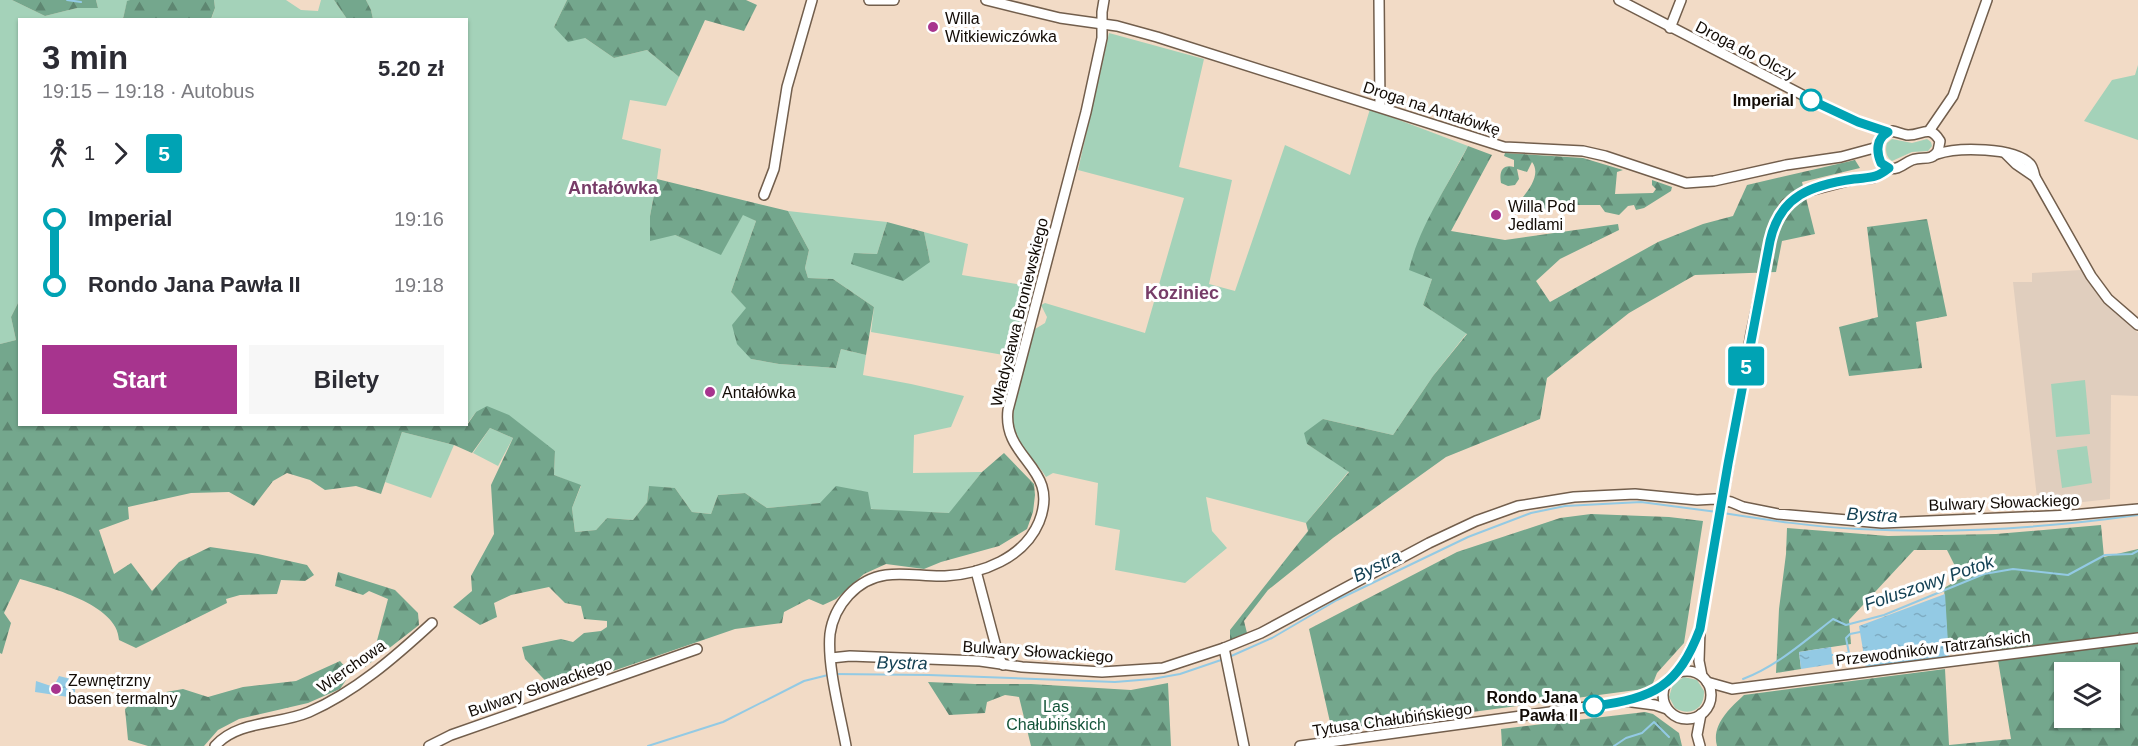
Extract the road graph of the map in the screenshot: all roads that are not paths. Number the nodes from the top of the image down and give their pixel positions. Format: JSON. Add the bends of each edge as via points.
{"nodes":[{"id":1,"x":812,"y":0,"type":"edge"},
{"id":2,"x":869,"y":0,"type":"edge"},
{"id":3,"x":894,"y":0,"type":"edge"},
{"id":4,"x":986,"y":0,"type":"edge"},
{"id":5,"x":1104,"y":0,"type":"edge"},
{"id":6,"x":1379,"y":0,"type":"edge"},
{"id":7,"x":1619,"y":0,"type":"edge"},
{"id":8,"x":1681,"y":0,"type":"edge"},
{"id":9,"x":1987,"y":0,"type":"edge"},
{"id":10,"x":1104,"y":24,"type":"junction"},
{"id":11,"x":1670,"y":28,"type":"junction"},
{"id":12,"x":1380,"y":106,"type":"junction"},
{"id":13,"x":1860,"y":123,"type":"junction"},
{"id":14,"x":1888,"y":132,"type":"junction"},
{"id":15,"x":1935,"y":137,"type":"junction"},
{"id":16,"x":1967,"y":150,"type":"junction"},
{"id":17,"x":1879,"y":151,"type":"junction"},
{"id":18,"x":1937,"y":154,"type":"junction"},
{"id":19,"x":1889,"y":168,"type":"junction"},
{"id":20,"x":1861,"y":179,"type":"junction"},
{"id":21,"x":765,"y":195,"type":"dead end"},
{"id":22,"x":2138,"y":325,"type":"edge"},
{"id":23,"x":1722,"y":502,"type":"junction"},
{"id":24,"x":2138,"y":509,"type":"edge"},
{"id":25,"x":976,"y":571,"type":"junction"},
{"id":26,"x":432,"y":623,"type":"dead end"},
{"id":27,"x":1700,"y":629,"type":"junction"},
{"id":28,"x":2138,"y":638,"type":"edge"},
{"id":29,"x":697,"y":649,"type":"dead end"},
{"id":30,"x":1224,"y":650,"type":"junction"},
{"id":31,"x":832,"y":662,"type":"junction"},
{"id":32,"x":1003,"y":665,"type":"junction"},
{"id":33,"x":1678,"y":672,"type":"junction"},
{"id":34,"x":1704,"y":679,"type":"junction"},
{"id":35,"x":1665,"y":685,"type":"junction"},
{"id":36,"x":1732,"y":689,"type":"junction"},
{"id":37,"x":1630,"y":701,"type":"junction"},
{"id":38,"x":1710,"y":702,"type":"junction"},
{"id":39,"x":1667,"y":709,"type":"junction"},
{"id":40,"x":1701,"y":714,"type":"junction"},
{"id":41,"x":1683,"y":718,"type":"junction"},
{"id":42,"x":1697,"y":735,"type":"junction"},
{"id":43,"x":215,"y":746,"type":"edge"},
{"id":44,"x":429,"y":746,"type":"edge"},
{"id":45,"x":846,"y":746,"type":"edge"},
{"id":46,"x":1244,"y":746,"type":"edge"},
{"id":47,"x":1300,"y":746,"type":"edge"},
{"id":48,"x":1700,"y":746,"type":"edge"}],
"edges":[{"from":1,"to":21,"type":"street"},
{"from":2,"to":3,"type":"street"},
{"from":4,"to":10,"type":"street"},
{"from":5,"to":10,"type":"street","name":"Władysława Broniewskiego"},
{"from":6,"to":12,"type":"street"},
{"from":7,"to":11,"type":"street","name":"Droga do Olczy"},
{"from":8,"to":11,"type":"street"},
{"from":9,"to":15,"type":"street"},
{"from":10,"to":12,"type":"street","name":"Droga na Antałówkę"},
{"from":10,"to":25,"type":"street","name":"Władysława Broniewskiego","via":[[1086,112],[1008,410],[1011,437],[1042,484],[1043,508],[1035,529],[1020,550]]},
{"from":11,"to":13,"type":"street","name":"Droga do Olczy"},
{"from":12,"to":17,"type":"street","name":"Droga na Antałówkę","via":[[1504,147],[1583,151],[1693,183]]},
{"from":13,"to":14,"type":"street","name":"Droga do Olczy"},
{"from":13,"to":17,"type":"street","name":"Droga do Olczy"},
{"from":14,"to":15,"type":"street","name":"Droga do Olczy"},
{"from":14,"to":17,"type":"street"},
{"from":15,"to":16,"type":"street","name":"Droga do Olczy"},
{"from":15,"to":18,"type":"street"},
{"from":16,"to":18,"type":"street"},
{"from":16,"to":22,"type":"street","via":[[2006,154],[2035,177],[2091,276],[2108,299]]},
{"from":17,"to":19,"type":"street","name":"Droga do Olczy"},
{"from":17,"to":20,"type":"street","via":[[1870,174]]},
{"from":18,"to":19,"type":"street","via":[[1912,160],[1897,169]]},
{"from":19,"to":20,"type":"street","via":[[1873,178]]},
{"from":20,"to":23,"type":"street","via":[[1802,194],[1786,204],[1777,219],[1751,334]]},
{"from":23,"to":24,"type":"street","name":"Bulwary Słowackiego","via":[[1778,513],[1882,523]]},
{"from":23,"to":27,"type":"street"},
{"from":23,"to":30,"type":"street","name":"Bulwary Słowackiego","via":[[1610,495],[1541,502],[1507,510],[1429,543]]},
{"from":25,"to":31,"type":"street","name":"Władysława Broniewskiego","via":[[945,576],[887,575],[862,584],[835,614],[830,633]]},
{"from":25,"to":32,"type":"street"},
{"from":26,"to":43,"type":"street","name":"Wierchowa","via":[[343,694],[307,713],[233,731]]},
{"from":27,"to":33,"type":"street"},
{"from":27,"to":34,"type":"street","via":[[1699,661]]},
{"from":28,"to":36,"type":"street","name":"Przewodników Tatrzańskich"},
{"from":29,"to":44,"type":"street","name":"Bulwary Słowackiego"},
{"from":30,"to":32,"type":"street","name":"Bulwary Słowackiego","via":[[1163,668],[1102,672]]},
{"from":30,"to":46,"type":"street"},
{"from":31,"to":32,"type":"street","name":"Bulwary Słowackiego","via":[[880,657]]},
{"from":31,"to":45,"type":"street","name":"Władysława Broniewskiego"},
{"from":33,"to":34,"type":"street","via":[[1691,671]]},
{"from":33,"to":35,"type":"street"},
{"from":34,"to":36,"type":"street"},
{"from":34,"to":38,"type":"street"},
{"from":35,"to":37,"type":"street","name":"Tytusa Chałubińskiego"},
{"from":35,"to":39,"type":"street"},
{"from":36,"to":38,"type":"street"},
{"from":37,"to":39,"type":"street","name":"Tytusa Chałubińskiego"},
{"from":37,"to":47,"type":"street","name":"Tytusa Chałubińskiego"},
{"from":38,"to":40,"type":"street"},
{"from":39,"to":41,"type":"street"},
{"from":40,"to":41,"type":"street"},
{"from":40,"to":42,"type":"street"},
{"from":41,"to":42,"type":"street"},
{"from":42,"to":48,"type":"street"}]}
